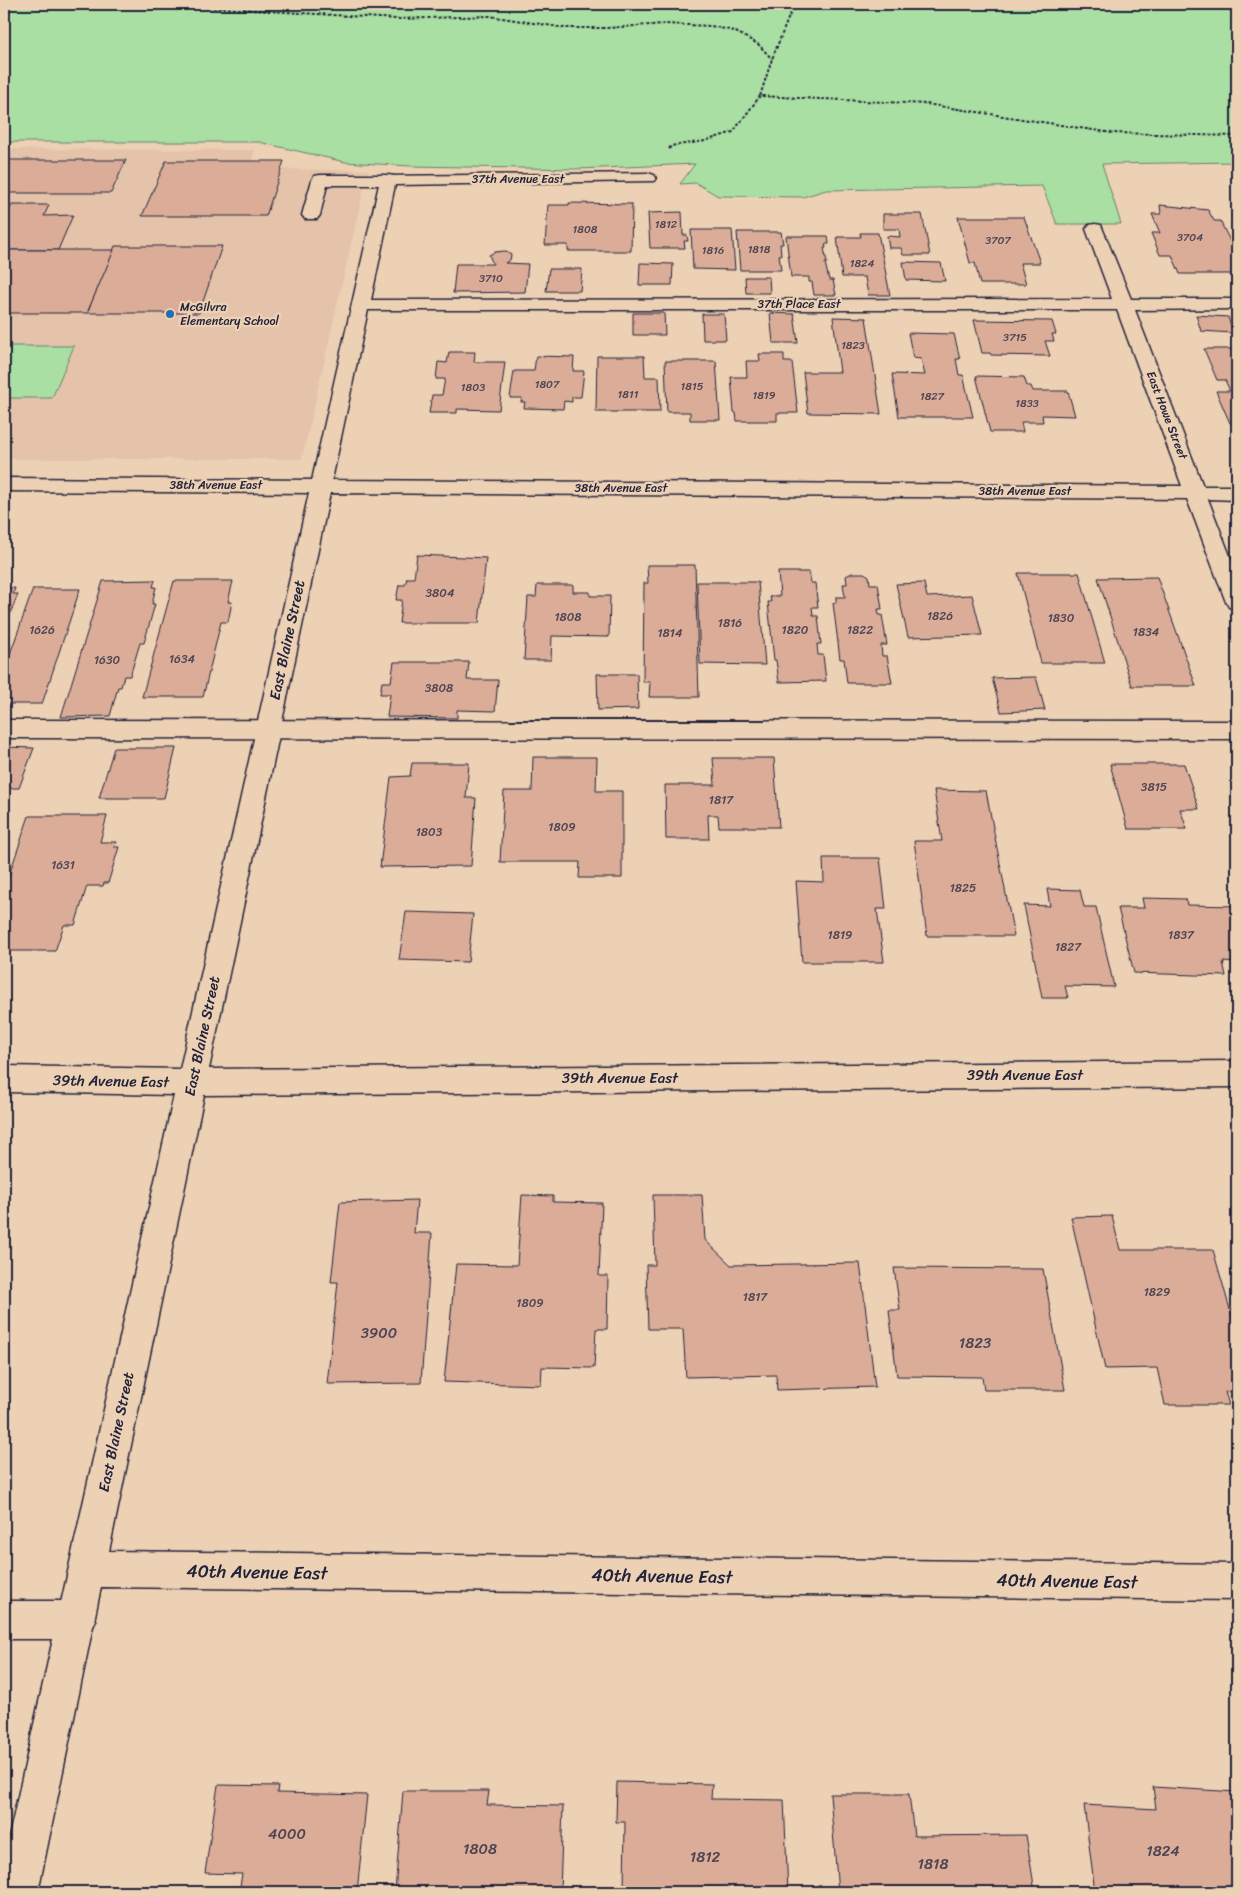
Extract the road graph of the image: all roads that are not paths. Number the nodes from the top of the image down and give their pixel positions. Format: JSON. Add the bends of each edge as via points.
{"nodes":[{"id":1,"x":648,"y":178,"type":"road end"},
{"id":2,"x":388,"y":180,"type":"junction"},
{"id":3,"x":311,"y":215,"type":"dead end"},
{"id":4,"x":1095,"y":228,"type":"dead end"},
{"id":5,"x":1124,"y":304,"type":"junction"},
{"id":6,"x":1237,"y":304,"type":"edge"},
{"id":7,"x":361,"y":306,"type":"junction"},
{"id":8,"x":4,"y":484,"type":"edge"},
{"id":9,"x":320,"y":485,"type":"junction"},
{"id":10,"x":1196,"y":492,"type":"junction"},
{"id":11,"x":1237,"y":492,"type":"edge"},
{"id":12,"x":1237,"y":602,"type":"edge"},
{"id":13,"x":4,"y":729,"type":"edge"},
{"id":14,"x":268,"y":730,"type":"junction"},
{"id":15,"x":1237,"y":730,"type":"edge"},
{"id":16,"x":1237,"y":1074,"type":"edge"},
{"id":17,"x":4,"y":1079,"type":"edge"},
{"id":18,"x":193,"y":1082,"type":"junction"},
{"id":19,"x":87,"y":1569,"type":"junction"},
{"id":20,"x":1237,"y":1582,"type":"edge"},
{"id":21,"x":4,"y":1620,"type":"edge"},
{"id":22,"x":77,"y":1620,"type":"junction"},
{"id":23,"x":17,"y":1892,"type":"edge"}],
"edges":[{"from":1,"to":2,"type":"street","name":"37th Avenue East"},
{"from":2,"to":3,"type":"street","name":"37th Avenue East","via":[[320,180]]},
{"from":2,"to":7,"type":"street","name":"East Blaine Street"},
{"from":4,"to":5,"type":"street","name":"East Howe Street"},
{"from":5,"to":6,"type":"street","name":"37th Place East"},
{"from":5,"to":7,"type":"street","name":"37th Place East"},
{"from":5,"to":10,"type":"street","name":"East Howe Street"},
{"from":7,"to":9,"type":"street","name":"East Blaine Street"},
{"from":8,"to":9,"type":"street","name":"38th Avenue East"},
{"from":9,"to":10,"type":"street","name":"38th Avenue East"},
{"from":9,"to":14,"type":"street","name":"East Blaine Street"},
{"from":10,"to":11,"type":"street","name":"38th Avenue East"},
{"from":10,"to":12,"type":"street","name":"East Howe Street"},
{"from":13,"to":14,"type":"street"},
{"from":14,"to":15,"type":"street"},
{"from":14,"to":18,"type":"street","name":"East Blaine Street"},
{"from":16,"to":18,"type":"street","name":"39th Avenue East"},
{"from":17,"to":18,"type":"street","name":"39th Avenue East"},
{"from":18,"to":19,"type":"street","name":"East Blaine Street"},
{"from":19,"to":20,"type":"street","name":"40th Avenue East"},
{"from":19,"to":22,"type":"street","name":"East Blaine Street"},
{"from":21,"to":22,"type":"street"},
{"from":22,"to":23,"type":"street","name":"East Blaine Street"}]}
